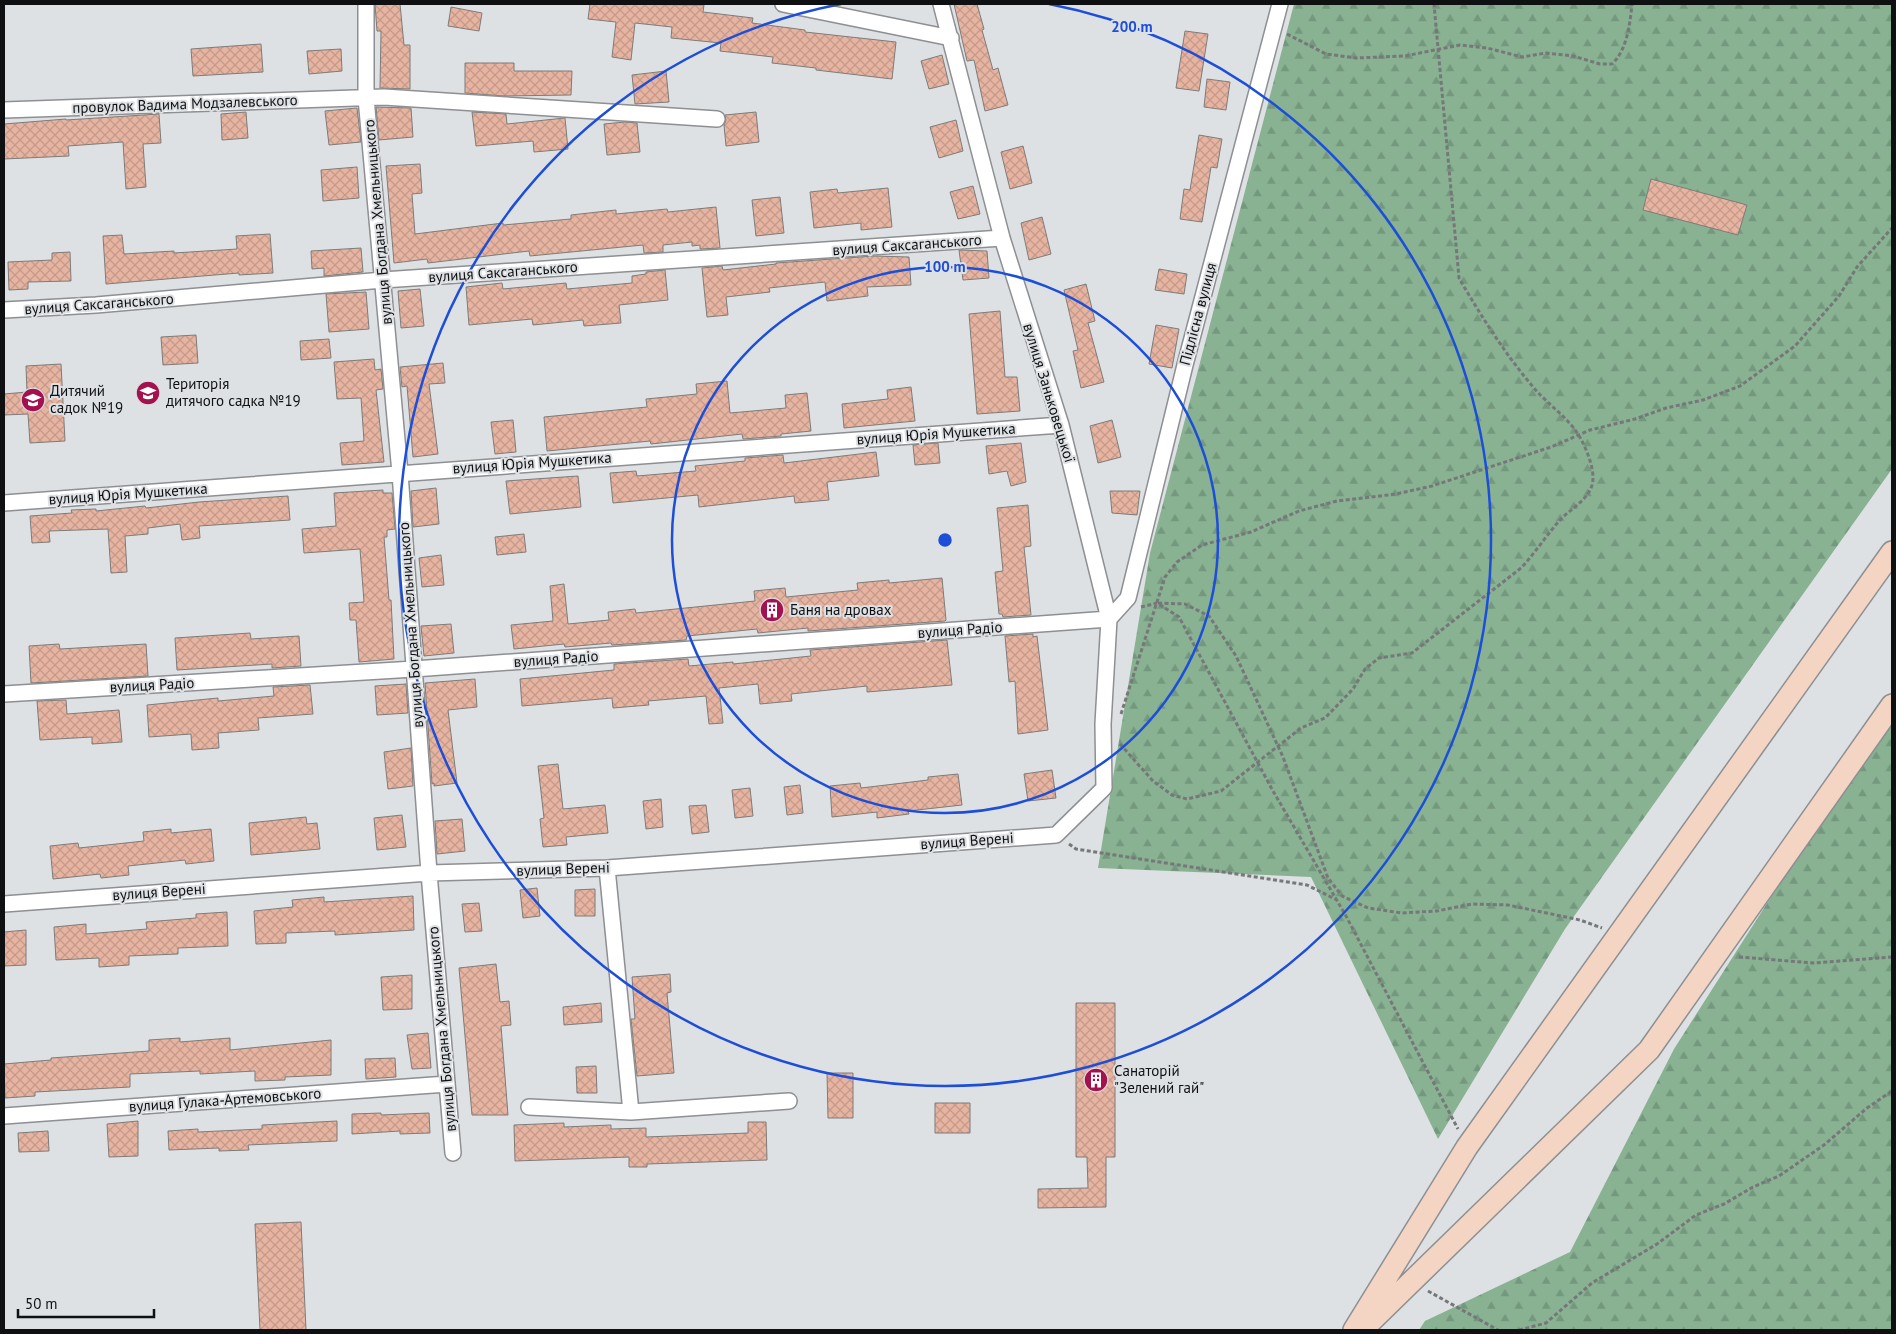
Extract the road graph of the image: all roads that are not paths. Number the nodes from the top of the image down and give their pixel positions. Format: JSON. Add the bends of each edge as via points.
{"nodes":[{"id":1,"x":366,"y":4,"type":"edge"},
{"id":2,"x":783,"y":4,"type":"edge"},
{"id":3,"x":941,"y":4,"type":"edge"},
{"id":4,"x":1280,"y":4,"type":"edge"},
{"id":5,"x":951,"y":38,"type":"junction"},
{"id":6,"x":366,"y":98,"type":"junction"},
{"id":7,"x":4,"y":110,"type":"edge"},
{"id":8,"x":717,"y":119,"type":"dead end"},
{"id":9,"x":1002,"y":238,"type":"junction"},
{"id":10,"x":383,"y":280,"type":"junction"},
{"id":11,"x":4,"y":310,"type":"edge"},
{"id":12,"x":1061,"y":425,"type":"junction"},
{"id":13,"x":400,"y":473,"type":"junction"},
{"id":14,"x":4,"y":503,"type":"edge"},
{"id":15,"x":1892,"y":552,"type":"edge"},
{"id":16,"x":1108,"y":619,"type":"junction"},
{"id":17,"x":414,"y":669,"type":"junction"},
{"id":18,"x":4,"y":694,"type":"edge"},
{"id":19,"x":1892,"y":705,"type":"edge"},
{"id":20,"x":1056,"y":835,"type":"joint"},
{"id":21,"x":607,"y":868,"type":"junction"},
{"id":22,"x":429,"y":873,"type":"junction"},
{"id":23,"x":4,"y":904,"type":"edge"},
{"id":24,"x":447,"y":1084,"type":"junction"},
{"id":25,"x":789,"y":1101,"type":"dead end"},
{"id":26,"x":529,"y":1107,"type":"dead end"},
{"id":27,"x":631,"y":1112,"type":"junction"},
{"id":28,"x":4,"y":1116,"type":"edge"},
{"id":29,"x":453,"y":1153,"type":"dead end"},
{"id":30,"x":1354,"y":1330,"type":"edge"},
{"id":31,"x":1362,"y":1330,"type":"edge"}],
"edges":[{"from":1,"to":6,"type":"street","name":"вулиця Богдана Хмельницького"},
{"from":2,"to":5,"type":"street"},
{"from":3,"to":5,"type":"street","name":"вулиця Заньковецької"},
{"from":4,"to":16,"type":"street","name":"Підлісна вулиця","via":[[1185,365],[1128,598]]},
{"from":5,"to":9,"type":"street","name":"вулиця Заньковецької"},
{"from":6,"to":7,"type":"street","name":"провулок Вадима Модзалевського"},
{"from":6,"to":8,"type":"street","name":"вулиця Богдана Хмельницького"},
{"from":6,"to":10,"type":"street","name":"вулиця Богдана Хмельницького"},
{"from":9,"to":10,"type":"street","name":"вулиця Саксаганського"},
{"from":9,"to":12,"type":"street","name":"вулиця Заньковецької"},
{"from":10,"to":11,"type":"street","name":"вулиця Саксаганського","via":[[96,306]]},
{"from":10,"to":13,"type":"street","name":"вулиця Богдана Хмельницького"},
{"from":12,"to":13,"type":"street","name":"вулиця Юрія Мушкетика"},
{"from":12,"to":16,"type":"street","name":"вулиця Заньковецької"},
{"from":13,"to":14,"type":"street","name":"вулиця Юрія Мушкетика"},
{"from":13,"to":17,"type":"street","name":"вулиця Богдана Хмельницького"},
{"from":15,"to":30,"type":"main road","via":[[1467,1147]]},
{"from":16,"to":17,"type":"street","name":"вулиця Радіо"},
{"from":16,"to":20,"type":"street","name":"вулиця Заньковецької","via":[[1103,724],[1104,788]]},
{"from":17,"to":18,"type":"street","name":"вулиця Радіо"},
{"from":17,"to":22,"type":"street","name":"вулиця Богдана Хмельницького"},
{"from":19,"to":31,"type":"main road","via":[[1649,1050]]},
{"from":20,"to":21,"type":"street","name":"вулиця Верені"},
{"from":21,"to":22,"type":"street","name":"вулиця Верені"},
{"from":21,"to":27,"type":"street"},
{"from":22,"to":23,"type":"street","name":"вулиця Верені"},
{"from":22,"to":24,"type":"street","name":"вулиця Богдана Хмельницького"},
{"from":24,"to":28,"type":"street","name":"вулиця Гулака-Артемовського"},
{"from":24,"to":29,"type":"street","name":"вулиця Богдана Хмельницького"},
{"from":25,"to":27,"type":"street"},
{"from":26,"to":27,"type":"street"}]}
